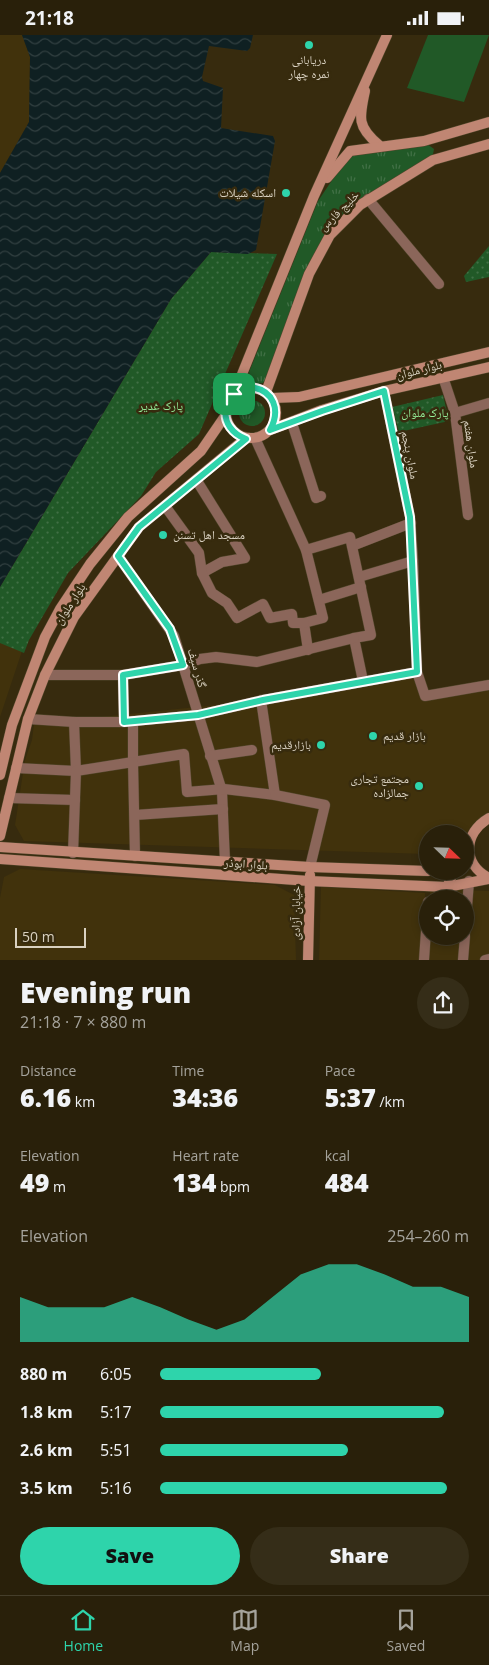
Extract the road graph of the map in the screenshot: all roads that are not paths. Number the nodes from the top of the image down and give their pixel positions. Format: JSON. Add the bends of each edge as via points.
{"nodes":[{"id":1,"x":386,"y":35,"type":"edge"},
{"id":2,"x":369,"y":71,"type":"junction"},
{"id":3,"x":489,"y":122,"type":"edge"},
{"id":4,"x":489,"y":144,"type":"edge"},
{"id":5,"x":379,"y":145,"type":"junction"},
{"id":6,"x":314,"y":196,"type":"junction"},
{"id":7,"x":368,"y":199,"type":"junction"},
{"id":8,"x":439,"y":284,"type":"dead end"},
{"id":9,"x":489,"y":352,"type":"edge"},
{"id":10,"x":489,"y":367,"type":"edge"},
{"id":11,"x":443,"y":377,"type":"junction"},
{"id":12,"x":384,"y":391,"type":"junction"},
{"id":13,"x":234,"y":394,"type":"junction"},
{"id":14,"x":269,"y":395,"type":"junction"},
{"id":15,"x":489,"y":403,"type":"edge"},
{"id":16,"x":454,"y":413,"type":"junction"},
{"id":17,"x":226,"y":416,"type":"junction"},
{"id":18,"x":292,"y":423,"type":"junction"},
{"id":19,"x":270,"y":430,"type":"junction"},
{"id":20,"x":251,"y":438,"type":"junction"},
{"id":21,"x":197,"y":481,"type":"junction"},
{"id":22,"x":321,"y":496,"type":"dead end"},
{"id":23,"x":165,"y":506,"type":"junction"},
{"id":24,"x":468,"y":515,"type":"dead end"},
{"id":25,"x":410,"y":523,"type":"junction"},
{"id":26,"x":352,"y":546,"type":"junction"},
{"id":27,"x":306,"y":550,"type":"junction"},
{"id":28,"x":118,"y":556,"type":"junction"},
{"id":29,"x":412,"y":561,"type":"junction"},
{"id":30,"x":202,"y":573,"type":"junction"},
{"id":31,"x":360,"y":582,"type":"junction"},
{"id":32,"x":318,"y":600,"type":"junction"},
{"id":33,"x":304,"y":623,"type":"junction"},
{"id":34,"x":354,"y":638,"type":"junction"},
{"id":35,"x":308,"y":650,"type":"junction"},
{"id":36,"x":183,"y":665,"type":"junction"},
{"id":37,"x":417,"y":672,"type":"junction"},
{"id":38,"x":45,"y":675,"type":"junction"},
{"id":39,"x":123,"y":675,"type":"junction"},
{"id":40,"x":363,"y":681,"type":"junction"},
{"id":41,"x":489,"y":685,"type":"edge"},
{"id":42,"x":261,"y":700,"type":"junction"},
{"id":43,"x":198,"y":715,"type":"junction"},
{"id":44,"x":28,"y":719,"type":"junction"},
{"id":45,"x":128,"y":721,"type":"junction"},
{"id":46,"x":74,"y":722,"type":"junction"},
{"id":47,"x":252,"y":750,"type":"dead end"},
{"id":48,"x":210,"y":756,"type":"junction"},
{"id":49,"x":133,"y":762,"type":"junction"},
{"id":50,"x":16,"y":768,"type":"junction"},
{"id":51,"x":76,"y":771,"type":"junction"},
{"id":52,"x":0,"y":775,"type":"edge"},
{"id":53,"x":222,"y":791,"type":"junction"},
{"id":54,"x":275,"y":795,"type":"junction"},
{"id":55,"x":9,"y":798,"type":"junction"},
{"id":56,"x":75,"y":800,"type":"junction"},
{"id":57,"x":223,"y":809,"type":"junction"},
{"id":58,"x":135,"y":815,"type":"junction"},
{"id":59,"x":489,"y":818,"type":"edge"},
{"id":60,"x":474,"y":832,"type":"edge"},
{"id":61,"x":0,"y":836,"type":"edge"},
{"id":62,"x":0,"y":847,"type":"edge"},
{"id":63,"x":73,"y":853,"type":"junction"},
{"id":64,"x":135,"y":856,"type":"junction"},
{"id":65,"x":0,"y":859,"type":"edge"},
{"id":66,"x":225,"y":862,"type":"junction"},
{"id":67,"x":474,"y":866,"type":"edge"},
{"id":68,"x":310,"y":867,"type":"junction"},
{"id":69,"x":419,"y":871,"type":"edge"},
{"id":70,"x":489,"y":878,"type":"edge"},
{"id":71,"x":450,"y":880,"type":"edge"},
{"id":72,"x":309,"y":881,"type":"junction"},
{"id":73,"x":469,"y":881,"type":"junction"},
{"id":74,"x":428,"y":886,"type":"junction"},
{"id":75,"x":447,"y":887,"type":"junction"},
{"id":76,"x":428,"y":890,"type":"edge"},
{"id":77,"x":468,"y":890,"type":"edge"},
{"id":78,"x":425,"y":945,"type":"edge"},
{"id":79,"x":464,"y":945,"type":"edge"},
{"id":80,"x":489,"y":959,"type":"edge"},
{"id":81,"x":308,"y":960,"type":"edge"},
{"id":82,"x":424,"y":960,"type":"edge"},
{"id":83,"x":463,"y":960,"type":"edge"},
{"id":84,"x":485,"y":960,"type":"edge"}],
"edges":[{"from":1,"to":2,"type":"main road","name":"خلیج فارس"},
{"from":2,"to":5,"type":"main road","via":[[361,121],[364,133]]},
{"from":2,"to":6,"type":"main road","name":"خلیج فارس"},
{"from":3,"to":5,"type":"main road","name":"خلیج فارس","via":[[424,141]]},
{"from":4,"to":7,"type":"main road","name":"خلیج فارس","via":[[433,160]]},
{"from":5,"to":6,"type":"main road","name":"خلیج فارس","via":[[350,151]]},
{"from":6,"to":13,"type":"main road","name":"خلیج فارس"},
{"from":7,"to":8,"type":"street"},
{"from":7,"to":14,"type":"main road","name":"خلیج فارس","via":[[330,235],[308,274]]},
{"from":9,"to":14,"type":"main road","name":"بلوار ملوان","via":[[299,397]]},
{"from":10,"to":11,"type":"main road","name":"بلوار ملوان"},
{"from":11,"to":12,"type":"main road","name":"بلوار ملوان"},
{"from":11,"to":16,"type":"street","name":"ملوان هفتم"},
{"from":12,"to":18,"type":"main road","name":"بلوار ملوان"},
{"from":12,"to":25,"type":"street","name":"ملوان پنجم"},
{"from":13,"to":14,"type":"main road","via":[[250,387]]},
{"from":13,"to":17,"type":"main road","via":[[226,408]]},
{"from":14,"to":19,"type":"main road","via":[[276,409],[276,420]]},
{"from":15,"to":16,"type":"street"},
{"from":16,"to":24,"type":"street","name":"ملوان هفتم"},
{"from":17,"to":20,"type":"main road","via":[[232,431]]},
{"from":17,"to":52,"type":"main road","name":"بلوار ملوان","via":[[201,451],[128,517],[60,609],[45,637],[12,725]]},
{"from":18,"to":19,"type":"main road","name":"بلوار ملوان"},
{"from":18,"to":22,"type":"street","via":[[316,498]]},
{"from":19,"to":20,"type":"main road"},
{"from":20,"to":21,"type":"main road","name":"بلوار ملوان"},
{"from":20,"to":27,"type":"street"},
{"from":21,"to":23,"type":"main road","name":"بلوار ملوان"},
{"from":21,"to":30,"type":"street","via":[[245,558],[222,562]]},
{"from":23,"to":28,"type":"main road","name":"بلوار ملوان","via":[[139,527]]},
{"from":23,"to":30,"type":"street","via":[[199,553]]},
{"from":25,"to":26,"type":"street"},
{"from":25,"to":29,"type":"street","name":"ملوان پنجم"},
{"from":26,"to":27,"type":"street","via":[[350,537],[345,537]]},
{"from":26,"to":31,"type":"street"},
{"from":27,"to":32,"type":"street"},
{"from":28,"to":36,"type":"street","name":"گذر سیف","via":[[170,629]]},
{"from":28,"to":38,"type":"main road","name":"بلوار ملوان","via":[[74,617]]},
{"from":29,"to":31,"type":"street"},
{"from":29,"to":37,"type":"street","name":"ملوان پنجم"},
{"from":30,"to":33,"type":"street","via":[[212,593],[228,603],[237,618],[263,604],[270,618],[292,614],[293,623]]},
{"from":31,"to":32,"type":"street"},
{"from":31,"to":34,"type":"street","via":[[371,635]]},
{"from":32,"to":33,"type":"street","via":[[323,618]]},
{"from":33,"to":35,"type":"street"},
{"from":34,"to":35,"type":"street"},
{"from":34,"to":40,"type":"street"},
{"from":35,"to":36,"type":"street","via":[[257,662],[216,657]]},
{"from":36,"to":39,"type":"street"},
{"from":36,"to":43,"type":"street","name":"گذر سیف"},
{"from":37,"to":40,"type":"street"},
{"from":37,"to":41,"type":"street","name":"ملوان پنجم","via":[[424,696]]},
{"from":38,"to":39,"type":"street"},
{"from":38,"to":44,"type":"main road","name":"بلوار ملوان"},
{"from":39,"to":45,"type":"street"},
{"from":40,"to":42,"type":"street"},
{"from":42,"to":43,"type":"street"},
{"from":42,"to":54,"type":"street"},
{"from":43,"to":45,"type":"street"},
{"from":43,"to":48,"type":"street","name":"گذر سیف"},
{"from":44,"to":46,"type":"street"},
{"from":44,"to":50,"type":"main road","name":"بلوار ملوان"},
{"from":45,"to":46,"type":"street"},
{"from":45,"to":49,"type":"street"},
{"from":46,"to":51,"type":"street"},
{"from":47,"to":48,"type":"street"},
{"from":48,"to":53,"type":"street","name":"گذر سیف"},
{"from":49,"to":51,"type":"street"},
{"from":49,"to":53,"type":"street","via":[[184,754],[187,793]]},
{"from":49,"to":58,"type":"street"},
{"from":50,"to":51,"type":"street"},
{"from":50,"to":55,"type":"main road","name":"بلوار ملوان"},
{"from":51,"to":56,"type":"street"},
{"from":53,"to":54,"type":"street"},
{"from":53,"to":57,"type":"street","name":"گذر سیف"},
{"from":54,"to":68,"type":"street","via":[[325,805]]},
{"from":55,"to":56,"type":"street"},
{"from":55,"to":61,"type":"main road","name":"بلوار ملوان"},
{"from":56,"to":63,"type":"street"},
{"from":57,"to":58,"type":"street"},
{"from":57,"to":66,"type":"street","name":"گذر سیف"},
{"from":58,"to":64,"type":"street"},
{"from":59,"to":60,"type":"main road"},
{"from":62,"to":63,"type":"main road","name":"بلوار ابوذر"},
{"from":63,"to":64,"type":"main road","name":"بلوار ابوذر"},
{"from":64,"to":66,"type":"main road","name":"بلوار ابوذر"},
{"from":65,"to":72,"type":"main road","name":"بلوار ابوذر"},
{"from":66,"to":68,"type":"main road","name":"بلوار ابوذر"},
{"from":67,"to":70,"type":"main road"},
{"from":68,"to":69,"type":"main road","name":"بلوار ابوذر"},
{"from":68,"to":72,"type":"main road","name":"خیابان آزادی"},
{"from":70,"to":73,"type":"main road","name":"بلوار ابوذر"},
{"from":71,"to":75,"type":"main road"},
{"from":72,"to":74,"type":"main road","name":"بلوار ابوذر"},
{"from":72,"to":81,"type":"main road","name":"خیابان آزادی"},
{"from":73,"to":75,"type":"main road","name":"بلوار ابوذر"},
{"from":73,"to":77,"type":"street"},
{"from":74,"to":75,"type":"main road","name":"بلوار ابوذر"},
{"from":74,"to":76,"type":"street"},
{"from":78,"to":82,"type":"street"},
{"from":79,"to":83,"type":"street"},
{"from":80,"to":84,"type":"street"}]}
